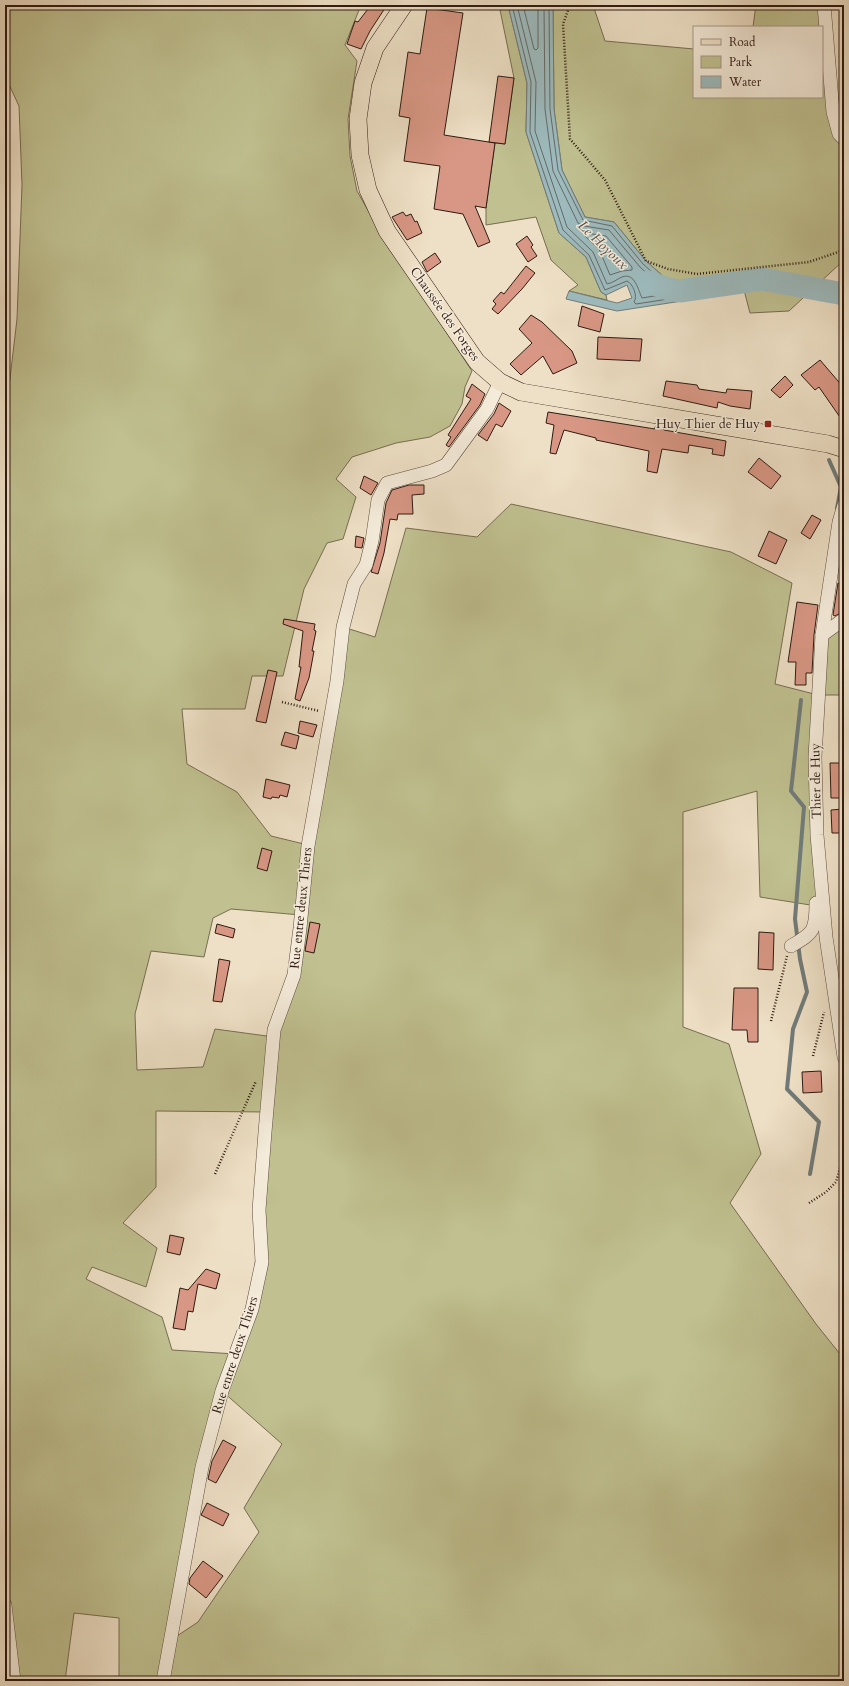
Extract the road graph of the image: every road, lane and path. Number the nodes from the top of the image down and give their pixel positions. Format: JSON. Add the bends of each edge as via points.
{"nodes":[{"id":1,"x":404,"y":5,"type":"edge"},
{"id":2,"x":570,"y":5,"type":"edge"},
{"id":3,"x":824,"y":5,"type":"edge"},
{"id":4,"x":844,"y":139,"type":"edge"},
{"id":5,"x":844,"y":250,"type":"edge"},
{"id":6,"x":500,"y":382,"type":"junction"},
{"id":7,"x":844,"y":449,"type":"edge"},
{"id":8,"x":844,"y":505,"type":"edge"},
{"id":9,"x":844,"y":619,"type":"edge"},
{"id":10,"x":822,"y":635,"type":"junction"},
{"id":11,"x":282,"y":702,"type":"dead end"},
{"id":12,"x":331,"y":714,"type":"junction"},
{"id":13,"x":820,"y":866,"type":"junction"},
{"id":14,"x":791,"y":946,"type":"joint"},
{"id":15,"x":834,"y":987,"type":"junction"},
{"id":16,"x":771,"y":1021,"type":"dead end"},
{"id":17,"x":812,"y":1056,"type":"dead end"},
{"id":18,"x":844,"y":1057,"type":"edge"},
{"id":19,"x":258,"y":1078,"type":"dead end"},
{"id":20,"x":844,"y":1096,"type":"edge"},
{"id":21,"x":844,"y":1105,"type":"edge"},
{"id":22,"x":844,"y":1154,"type":"edge"},
{"id":23,"x":215,"y":1174,"type":"dead end"},
{"id":24,"x":809,"y":1203,"type":"dead end"},
{"id":25,"x":5,"y":1605,"type":"edge"},
{"id":26,"x":14,"y":1681,"type":"edge"},
{"id":27,"x":162,"y":1681,"type":"edge"}],
"edges":[{"from":1,"to":6,"type":"main road","name":"Chaussée des Forges","via":[[375,48],[363,83],[358,119],[360,155],[368,190],[387,231],[477,362]]},
{"from":2,"to":5,"type":"path","via":[[562,24],[570,139],[605,180],[646,261],[668,269],[697,274],[809,262]]},
{"from":3,"to":4,"type":"street","via":[[833,112],[839,134]]},
{"from":6,"to":7,"type":"main road","name":"Chaussée des Forges","via":[[521,392],[828,444]]},
{"from":6,"to":12,"type":"street","name":"Rue entre deux Thiers","via":[[468,438],[446,465],[432,472],[387,483],[378,500],[366,564],[354,584],[343,627]]},
{"from":8,"to":10,"type":"street","name":"Thier de Huy","via":[[839,522]]},
{"from":9,"to":10,"type":"street"},
{"from":10,"to":13,"type":"street","name":"Thier de Huy","via":[[815,757]]},
{"from":11,"to":12,"type":"path"},
{"from":12,"to":27,"type":"street","name":"Rue entre deux Thiers","via":[[308,846],[294,976],[274,1030],[260,1210],[262,1262],[252,1309],[222,1391],[202,1467]]},
{"from":13,"to":14,"type":"street","via":[[816,880],[816,919],[810,935]]},
{"from":13,"to":15,"type":"street","name":"Thier de Huy","via":[[826,937]]},
{"from":14,"to":16,"type":"path","via":[[785,959]]},
{"from":15,"to":17,"type":"path","via":[[830,990]]},
{"from":15,"to":18,"type":"street","name":"Thier de Huy"},
{"from":19,"to":23,"type":"path"},
{"from":20,"to":21,"type":"path"},
{"from":22,"to":24,"type":"path","via":[[836,1182]]},
{"from":25,"to":26,"type":"street"}]}
